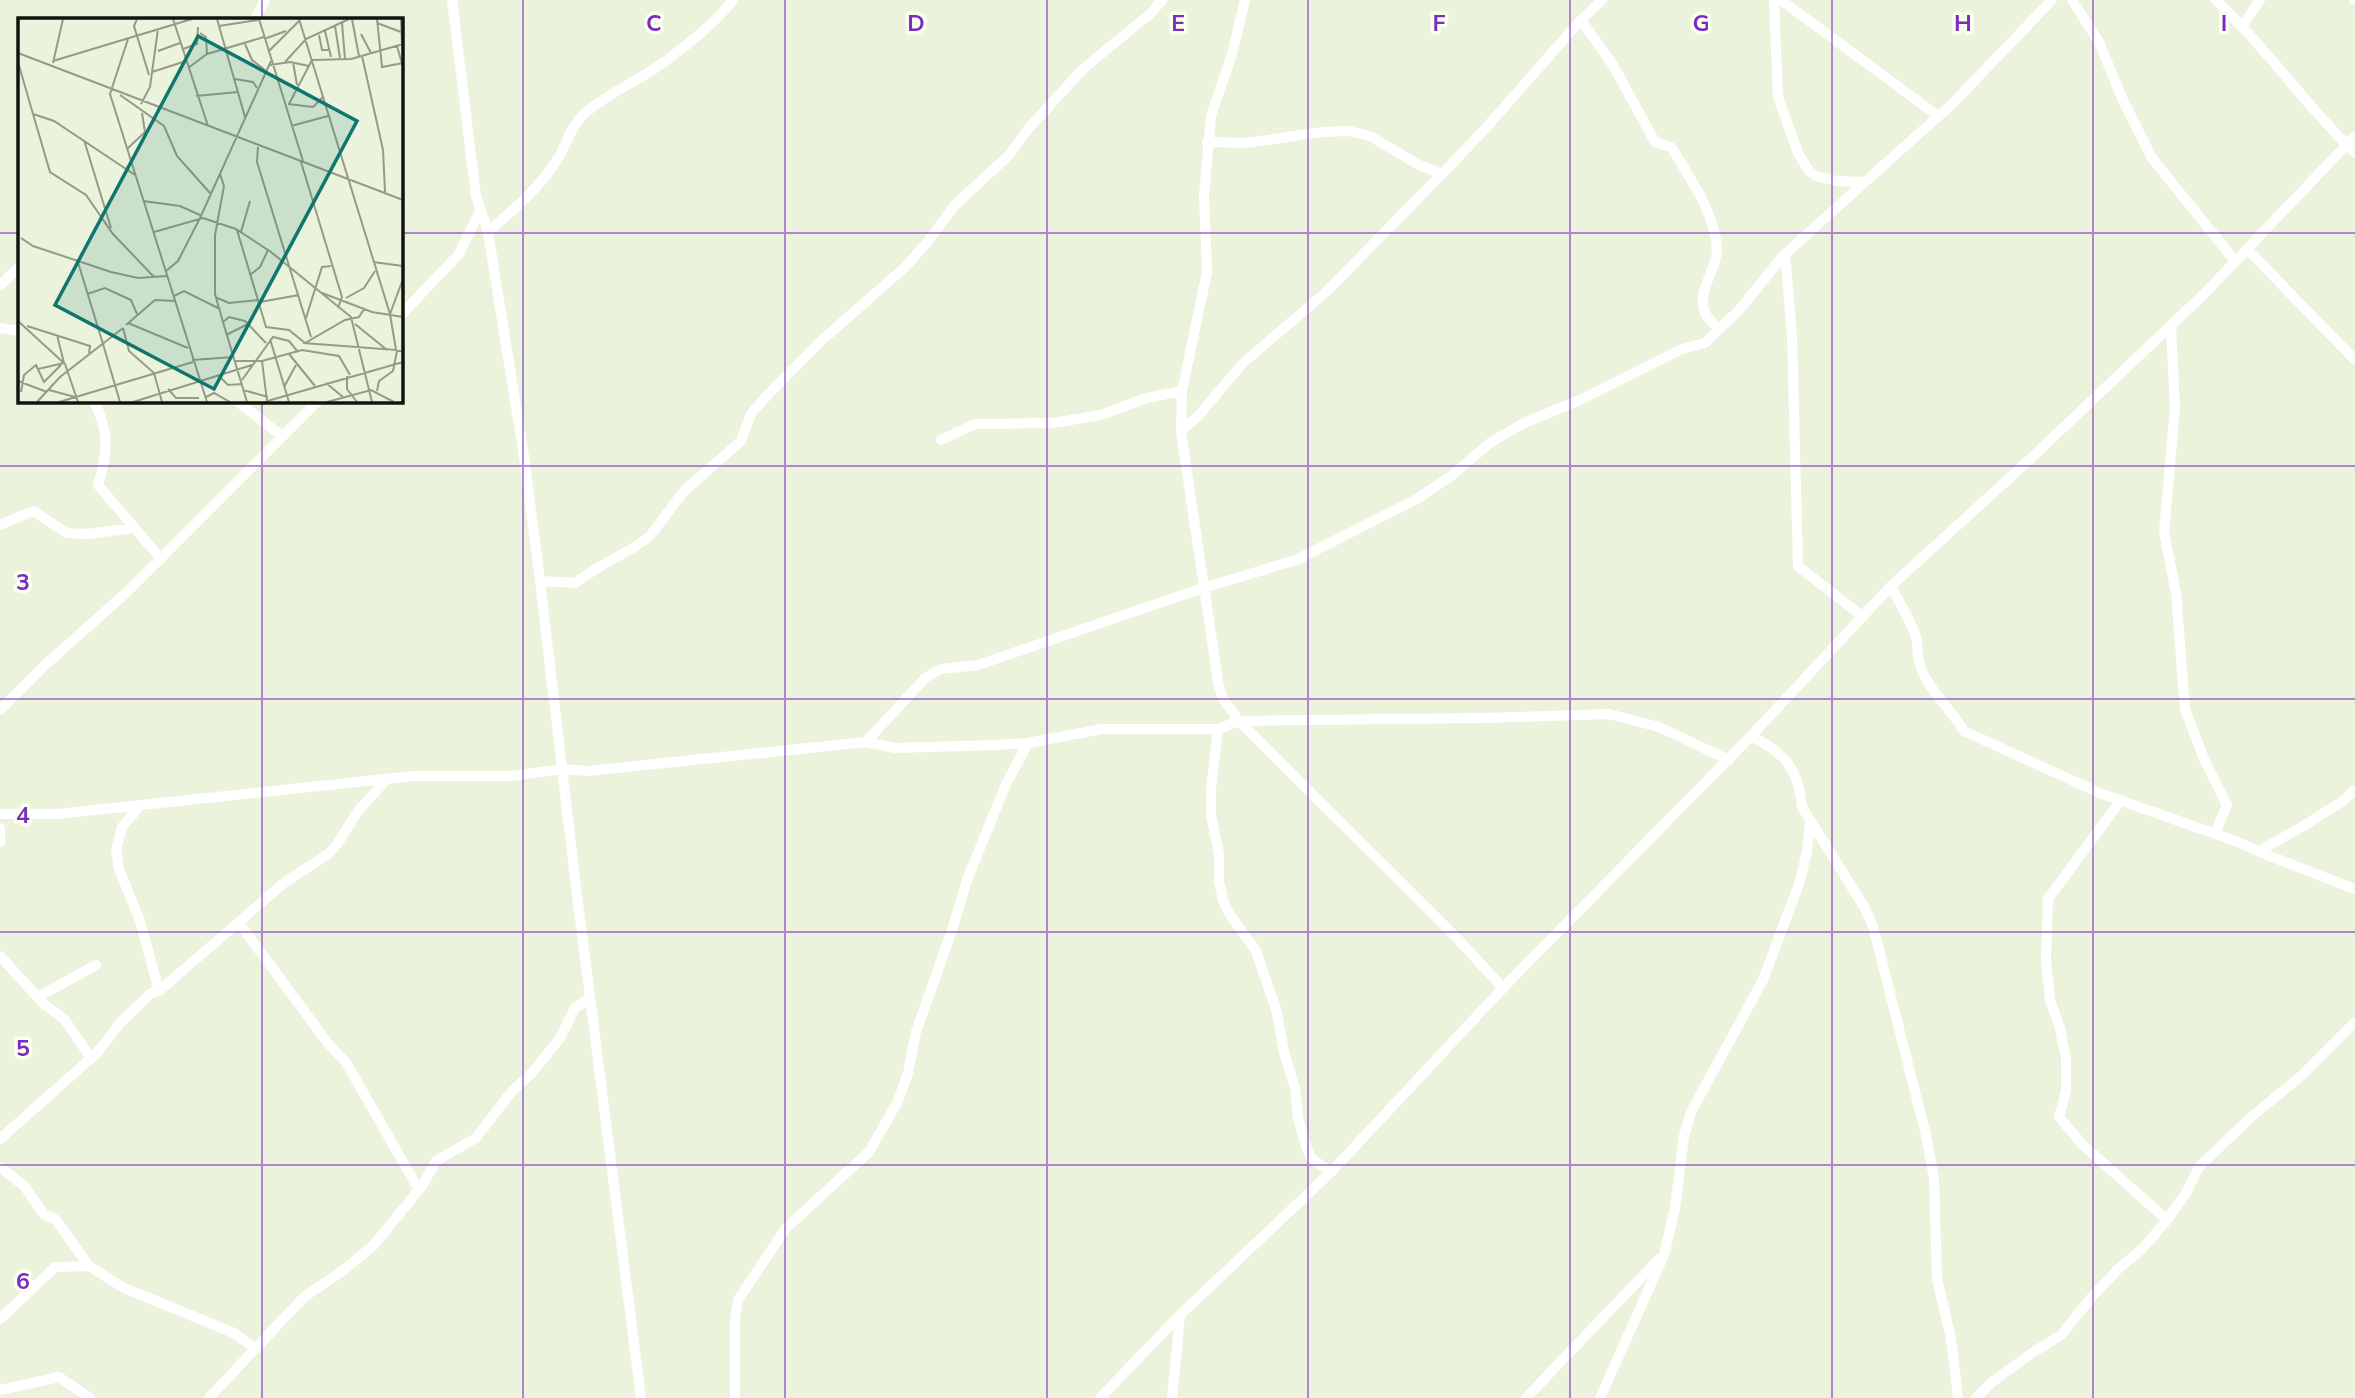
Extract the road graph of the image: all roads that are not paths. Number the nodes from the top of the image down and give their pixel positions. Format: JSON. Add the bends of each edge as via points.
{"nodes":[{"id":1,"x":265,"y":0,"type":"edge"},
{"id":2,"x":452,"y":0,"type":"edge"},
{"id":3,"x":733,"y":0,"type":"edge"},
{"id":4,"x":1162,"y":0,"type":"edge"},
{"id":5,"x":1245,"y":0,"type":"edge"},
{"id":6,"x":1774,"y":0,"type":"edge"},
{"id":7,"x":1781,"y":0,"type":"edge"},
{"id":8,"x":2052,"y":0,"type":"edge"},
{"id":9,"x":2072,"y":0,"type":"edge"},
{"id":10,"x":2216,"y":0,"type":"edge"},
{"id":11,"x":2260,"y":0,"type":"edge"},
{"id":12,"x":1596,"y":2,"type":"edge"},
{"id":13,"x":256,"y":18,"type":"edge"},
{"id":14,"x":1581,"y":20,"type":"junction"},
{"id":15,"x":2243,"y":25,"type":"junction"},
{"id":16,"x":1938,"y":116,"type":"junction"},
{"id":17,"x":2355,"y":136,"type":"edge"},
{"id":18,"x":1207,"y":142,"type":"junction"},
{"id":19,"x":2346,"y":144,"type":"junction"},
{"id":20,"x":2355,"y":153,"type":"edge"},
{"id":21,"x":1442,"y":174,"type":"junction"},
{"id":22,"x":1865,"y":182,"type":"junction"},
{"id":23,"x":480,"y":211,"type":"junction"},
{"id":24,"x":488,"y":232,"type":"junction"},
{"id":25,"x":2247,"y":249,"type":"junction"},
{"id":26,"x":1785,"y":254,"type":"junction"},
{"id":27,"x":2235,"y":261,"type":"junction"},
{"id":28,"x":18,"y":268,"type":"edge"},
{"id":29,"x":0,"y":285,"type":"edge"},
{"id":30,"x":402,"y":314,"type":"edge"},
{"id":31,"x":2171,"y":326,"type":"junction"},
{"id":32,"x":0,"y":328,"type":"edge"},
{"id":33,"x":1719,"y":329,"type":"junction"},
{"id":34,"x":18,"y":331,"type":"edge"},
{"id":35,"x":2355,"y":360,"type":"edge"},
{"id":36,"x":1182,"y":391,"type":"junction"},
{"id":37,"x":94,"y":402,"type":"edge"},
{"id":38,"x":238,"y":402,"type":"edge"},
{"id":39,"x":317,"y":402,"type":"edge"},
{"id":40,"x":1181,"y":432,"type":"junction"},
{"id":41,"x":282,"y":436,"type":"junction"},
{"id":42,"x":941,"y":440,"type":"dead end"},
{"id":43,"x":0,"y":525,"type":"edge"},
{"id":44,"x":135,"y":528,"type":"junction"},
{"id":45,"x":161,"y":559,"type":"junction"},
{"id":46,"x":540,"y":581,"type":"junction"},
{"id":47,"x":1891,"y":586,"type":"junction"},
{"id":48,"x":1203,"y":588,"type":"junction"},
{"id":49,"x":1863,"y":617,"type":"junction"},
{"id":50,"x":0,"y":710,"type":"edge"},
{"id":51,"x":1239,"y":721,"type":"junction"},
{"id":52,"x":1218,"y":729,"type":"junction"},
{"id":53,"x":1751,"y":736,"type":"junction"},
{"id":54,"x":866,"y":743,"type":"junction"},
{"id":55,"x":1028,"y":743,"type":"junction"},
{"id":56,"x":1729,"y":760,"type":"junction"},
{"id":57,"x":562,"y":769,"type":"junction"},
{"id":58,"x":387,"y":779,"type":"junction"},
{"id":59,"x":2355,"y":790,"type":"edge"},
{"id":60,"x":2121,"y":800,"type":"junction"},
{"id":61,"x":141,"y":805,"type":"junction"},
{"id":62,"x":0,"y":814,"type":"edge"},
{"id":63,"x":1810,"y":821,"type":"junction"},
{"id":64,"x":0,"y":828,"type":"edge"},
{"id":65,"x":2215,"y":833,"type":"junction"},
{"id":66,"x":0,"y":842,"type":"edge"},
{"id":67,"x":2267,"y":856,"type":"junction"},
{"id":68,"x":2355,"y":890,"type":"edge"},
{"id":69,"x":239,"y":923,"type":"junction"},
{"id":70,"x":0,"y":956,"type":"edge"},
{"id":71,"x":96,"y":965,"type":"dead end"},
{"id":72,"x":1503,"y":988,"type":"junction"},
{"id":73,"x":159,"y":991,"type":"junction"},
{"id":74,"x":38,"y":997,"type":"junction"},
{"id":75,"x":590,"y":998,"type":"junction"},
{"id":76,"x":2355,"y":1022,"type":"edge"},
{"id":77,"x":91,"y":1058,"type":"junction"},
{"id":78,"x":0,"y":1139,"type":"edge"},
{"id":79,"x":0,"y":1167,"type":"edge"},
{"id":80,"x":1331,"y":1172,"type":"junction"},
{"id":81,"x":419,"y":1190,"type":"junction"},
{"id":82,"x":2167,"y":1220,"type":"junction"},
{"id":83,"x":1664,"y":1255,"type":"junction"},
{"id":84,"x":89,"y":1266,"type":"junction"},
{"id":85,"x":1180,"y":1315,"type":"junction"},
{"id":86,"x":0,"y":1318,"type":"edge"},
{"id":87,"x":256,"y":1349,"type":"junction"},
{"id":88,"x":219,"y":1389,"type":"junction"},
{"id":89,"x":0,"y":1390,"type":"edge"},
{"id":90,"x":90,"y":1398,"type":"edge"},
{"id":91,"x":209,"y":1398,"type":"edge"},
{"id":92,"x":226,"y":1398,"type":"edge"},
{"id":93,"x":641,"y":1398,"type":"edge"},
{"id":94,"x":734,"y":1398,"type":"edge"},
{"id":95,"x":1100,"y":1398,"type":"edge"},
{"id":96,"x":1172,"y":1398,"type":"edge"},
{"id":97,"x":1526,"y":1398,"type":"edge"},
{"id":98,"x":1600,"y":1398,"type":"edge"},
{"id":99,"x":1958,"y":1398,"type":"edge"},
{"id":100,"x":1976,"y":1398,"type":"edge"}],
"edges":[{"from":1,"to":13,"type":"street"},
{"from":2,"to":23,"type":"street"},
{"from":3,"to":24,"type":"street","via":[[695,38],[580,118],[556,163]]},
{"from":4,"to":46,"type":"street","via":[[1083,69],[1009,155],[955,205],[904,268],[761,402],[741,441],[684,491],[650,536],[575,583]]},
{"from":5,"to":18,"type":"street"},
{"from":6,"to":22,"type":"street","via":[[1778,97],[1798,153],[1816,177]]},
{"from":7,"to":16,"type":"street"},
{"from":8,"to":16,"type":"street"},
{"from":9,"to":27,"type":"street","via":[[2099,42],[2152,158]]},
{"from":10,"to":15,"type":"street"},
{"from":11,"to":15,"type":"street"},
{"from":12,"to":14,"type":"street"},
{"from":14,"to":21,"type":"street"},
{"from":14,"to":33,"type":"street","via":[[1613,65],[1656,142],[1675,153],[1711,218],[1717,249],[1715,267],[1703,293],[1705,313]]},
{"from":15,"to":19,"type":"street"},
{"from":16,"to":22,"type":"street"},
{"from":17,"to":19,"type":"street"},
{"from":18,"to":21,"type":"street","via":[[1247,143],[1349,131],[1370,136]]},
{"from":18,"to":36,"type":"street","via":[[1207,272]]},
{"from":19,"to":20,"type":"street"},
{"from":19,"to":25,"type":"street"},
{"from":21,"to":40,"type":"street","via":[[1325,293],[1243,363]]},
{"from":22,"to":26,"type":"street"},
{"from":23,"to":24,"type":"street"},
{"from":23,"to":30,"type":"street","via":[[459,254]]},
{"from":24,"to":46,"type":"street"},
{"from":25,"to":27,"type":"street"},
{"from":25,"to":35,"type":"street"},
{"from":26,"to":33,"type":"street"},
{"from":26,"to":49,"type":"street","via":[[1792,335],[1798,566]]},
{"from":27,"to":31,"type":"street"},
{"from":28,"to":29,"type":"street"},
{"from":31,"to":47,"type":"street"},
{"from":31,"to":65,"type":"street","via":[[2175,408],[2164,533],[2176,593],[2185,709],[2227,805]]},
{"from":32,"to":34,"type":"street"},
{"from":33,"to":48,"type":"street","via":[[1705,342],[1524,423],[1491,442],[1417,499],[1296,560]]},
{"from":36,"to":40,"type":"street"},
{"from":36,"to":42,"type":"street","via":[[1146,398],[1101,415],[1052,423],[975,424]]},
{"from":37,"to":44,"type":"street","via":[[104,421],[105,461],[98,485]]},
{"from":38,"to":41,"type":"street"},
{"from":39,"to":41,"type":"street"},
{"from":40,"to":48,"type":"street"},
{"from":41,"to":45,"type":"street"},
{"from":43,"to":44,"type":"street","via":[[33,512],[67,533]]},
{"from":44,"to":45,"type":"street"},
{"from":45,"to":50,"type":"street"},
{"from":46,"to":57,"type":"street"},
{"from":47,"to":49,"type":"street"},
{"from":47,"to":60,"type":"street","via":[[1917,639],[1921,669],[1964,731]]},
{"from":48,"to":51,"type":"street","via":[[1218,682],[1223,699]]},
{"from":48,"to":54,"type":"street","via":[[978,665],[933,672]]},
{"from":49,"to":53,"type":"street"},
{"from":51,"to":52,"type":"street"},
{"from":51,"to":56,"type":"street","via":[[1609,714],[1659,727]]},
{"from":51,"to":72,"type":"street"},
{"from":52,"to":55,"type":"street","via":[[1102,729]]},
{"from":52,"to":80,"type":"street","via":[[1211,815],[1223,900],[1256,951],[1276,1009],[1298,1118],[1311,1158]]},
{"from":53,"to":56,"type":"street"},
{"from":53,"to":63,"type":"street","via":[[1773,747],[1791,766]]},
{"from":54,"to":55,"type":"street","via":[[895,748]]},
{"from":54,"to":57,"type":"street","via":[[588,771]]},
{"from":55,"to":94,"type":"street","via":[[967,880],[898,1101],[869,1152],[786,1228],[738,1300]]},
{"from":56,"to":72,"type":"street"},
{"from":57,"to":58,"type":"street","via":[[512,776]]},
{"from":57,"to":75,"type":"street"},
{"from":58,"to":61,"type":"street"},
{"from":58,"to":69,"type":"street","via":[[333,849],[285,882]]},
{"from":59,"to":67,"type":"street","via":[[2264,848]]},
{"from":60,"to":65,"type":"street"},
{"from":60,"to":82,"type":"street","via":[[2048,899],[2050,1000],[2066,1059],[2060,1117],[2102,1163]]},
{"from":61,"to":62,"type":"street","via":[[50,815]]},
{"from":61,"to":73,"type":"street","via":[[122,827],[116,850]]},
{"from":63,"to":83,"type":"street","via":[[1799,884],[1763,980],[1691,1112]]},
{"from":63,"to":99,"type":"street","via":[[1873,926],[1934,1178],[1937,1279],[1951,1338]]},
{"from":64,"to":66,"type":"street"},
{"from":65,"to":67,"type":"street"},
{"from":67,"to":68,"type":"street"},
{"from":69,"to":73,"type":"street"},
{"from":69,"to":81,"type":"street","via":[[347,1064]]},
{"from":70,"to":74,"type":"street"},
{"from":71,"to":74,"type":"street"},
{"from":72,"to":80,"type":"street"},
{"from":73,"to":77,"type":"street","via":[[120,1023]]},
{"from":74,"to":77,"type":"street","via":[[65,1020]]},
{"from":75,"to":81,"type":"street","via":[[575,1008],[560,1038],[476,1138],[436,1161]]},
{"from":75,"to":93,"type":"street"},
{"from":76,"to":82,"type":"street","via":[[2199,1167]]},
{"from":77,"to":78,"type":"street"},
{"from":79,"to":84,"type":"street","via":[[24,1186],[44,1214],[56,1220]]},
{"from":80,"to":85,"type":"street"},
{"from":81,"to":87,"type":"street","via":[[373,1246],[304,1297]]},
{"from":82,"to":100,"type":"street","via":[[2061,1335]]},
{"from":83,"to":97,"type":"street"},
{"from":83,"to":98,"type":"street"},
{"from":84,"to":86,"type":"street","via":[[55,1267]]},
{"from":84,"to":87,"type":"street","via":[[124,1288],[234,1333]]},
{"from":85,"to":95,"type":"street"},
{"from":85,"to":96,"type":"street"},
{"from":87,"to":88,"type":"street"},
{"from":88,"to":91,"type":"street"},
{"from":88,"to":92,"type":"street"},
{"from":89,"to":90,"type":"street","via":[[59,1377]]}]}
